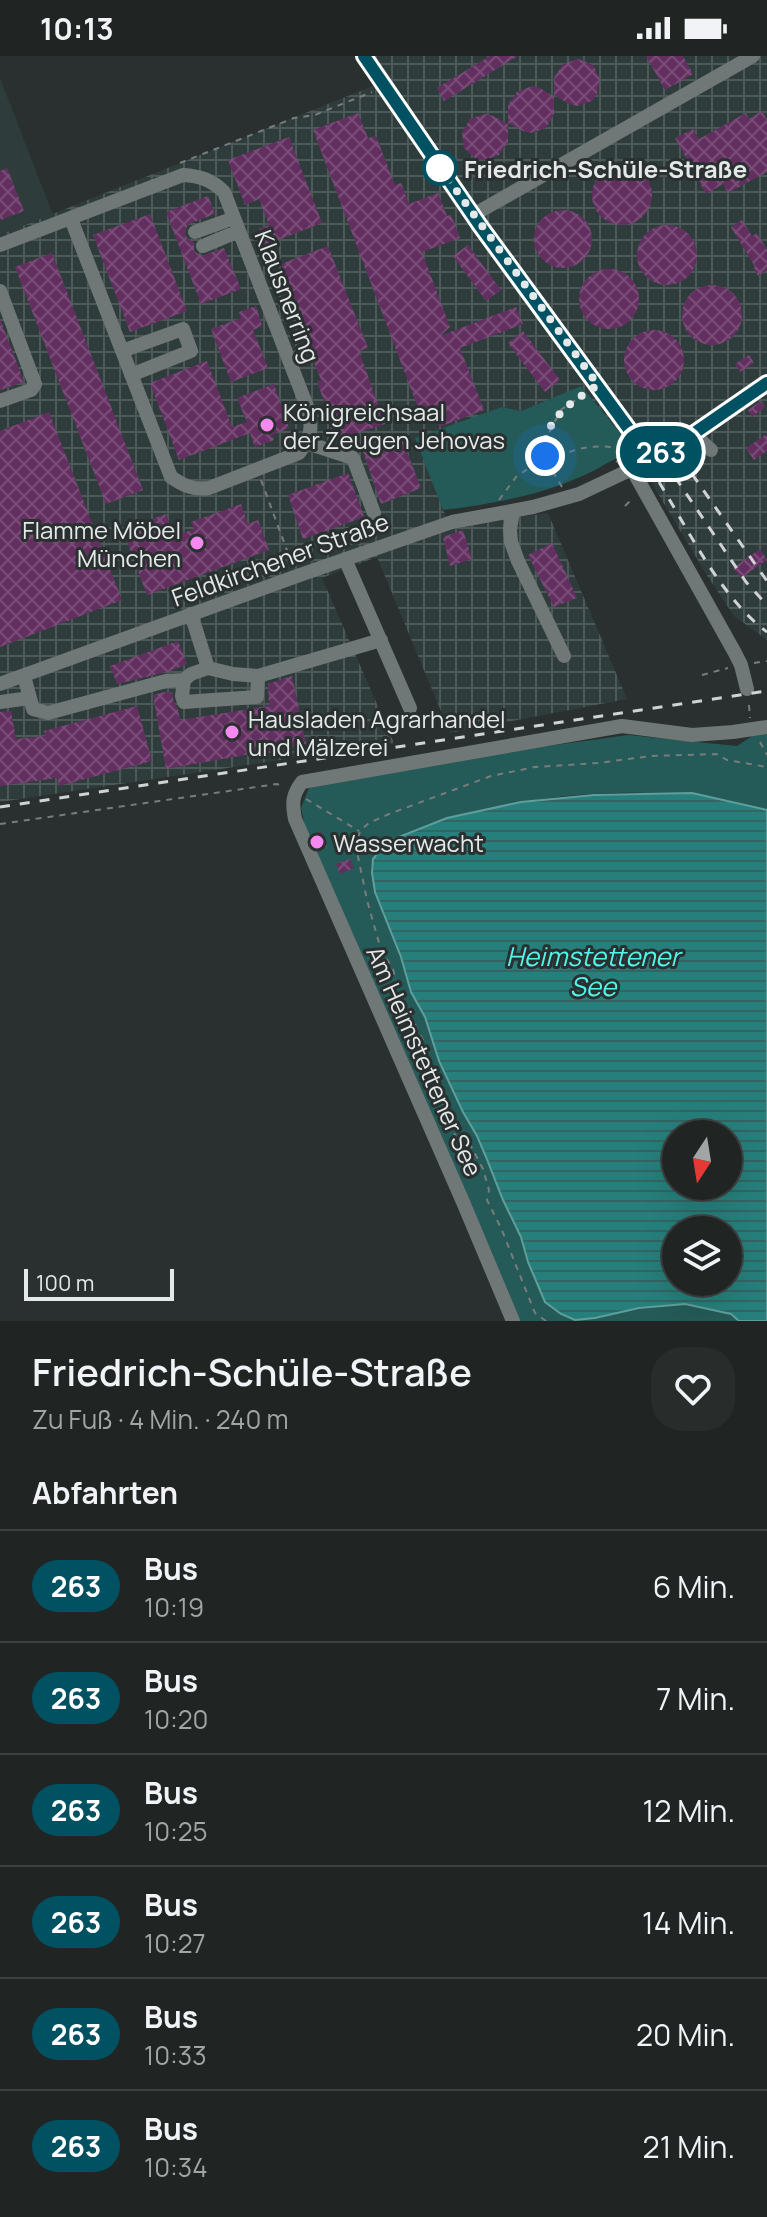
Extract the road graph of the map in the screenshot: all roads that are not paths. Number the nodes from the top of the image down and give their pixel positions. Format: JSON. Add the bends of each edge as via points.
{"nodes":[{"id":1,"x":364,"y":56,"type":"edge"},
{"id":2,"x":753,"y":56,"type":"edge"},
{"id":3,"x":473,"y":215,"type":"junction"},
{"id":4,"x":71,"y":219,"type":"junction"},
{"id":5,"x":236,"y":224,"type":"junction"},
{"id":6,"x":199,"y":239,"type":"dead end"},
{"id":7,"x":0,"y":245,"type":"edge"},
{"id":8,"x":0,"y":291,"type":"edge"},
{"id":9,"x":122,"y":351,"type":"junction"},
{"id":10,"x":131,"y":375,"type":"junction"},
{"id":11,"x":767,"y":383,"type":"edge"},
{"id":12,"x":0,"y":401,"type":"edge"},
{"id":13,"x":693,"y":434,"type":"junction"},
{"id":14,"x":307,"y":443,"type":"junction"},
{"id":15,"x":711,"y":450,"type":"dead end"},
{"id":16,"x":650,"y":458,"type":"junction"},
{"id":17,"x":631,"y":462,"type":"junction"},
{"id":18,"x":513,"y":511,"type":"junction"},
{"id":19,"x":374,"y":513,"type":"dead end"},
{"id":20,"x":345,"y":559,"type":"junction"},
{"id":21,"x":191,"y":614,"type":"junction"},
{"id":22,"x":381,"y":640,"type":"junction"},
{"id":23,"x":564,"y":656,"type":"dead end"},
{"id":24,"x":208,"y":668,"type":"junction"},
{"id":25,"x":24,"y":676,"type":"junction"},
{"id":26,"x":258,"y":676,"type":"junction"},
{"id":27,"x":184,"y":680,"type":"junction"},
{"id":28,"x":0,"y":684,"type":"edge"},
{"id":29,"x":747,"y":689,"type":"dead end"},
{"id":30,"x":30,"y":698,"type":"junction"},
{"id":31,"x":0,"y":702,"type":"edge"},
{"id":32,"x":410,"y":708,"type":"dead end"},
{"id":33,"x":759,"y":728,"type":"edge"},
{"id":34,"x":513,"y":1321,"type":"edge"}],
"edges":[{"from":1,"to":3,"type":"street"},
{"from":2,"to":3,"type":"street"},
{"from":3,"to":16,"type":"street"},
{"from":4,"to":5,"type":"street","name":"Klausnerring","via":[[183,175],[217,185]]},
{"from":4,"to":7,"type":"street","name":"Klausnerring"},
{"from":4,"to":9,"type":"street"},
{"from":5,"to":6,"type":"street"},
{"from":5,"to":14,"type":"street","name":"Klausnerring","via":[[308,409]]},
{"from":8,"to":12,"type":"street","via":[[35,384]]},
{"from":9,"to":10,"type":"street"},
{"from":9,"to":10,"type":"street","via":[[183,329],[191,351]]},
{"from":10,"to":14,"type":"street","via":[[171,477],[186,486],[209,488],[299,453]]},
{"from":11,"to":13,"type":"street","name":"Feldkirchener Straße"},
{"from":13,"to":15,"type":"street"},
{"from":13,"to":16,"type":"street","name":"Feldkirchener Straße"},
{"from":14,"to":19,"type":"street","via":[[353,458]]},
{"from":16,"to":17,"type":"street","name":"Feldkirchener Straße"},
{"from":17,"to":18,"type":"street","name":"Feldkirchener Straße","via":[[579,494]]},
{"from":17,"to":29,"type":"street","via":[[735,653]]},
{"from":18,"to":20,"type":"street","name":"Feldkirchener Straße","via":[[452,522]]},
{"from":18,"to":23,"type":"street","via":[[511,542]]},
{"from":20,"to":21,"type":"street","name":"Feldkirchener Straße"},
{"from":20,"to":22,"type":"street"},
{"from":21,"to":24,"type":"street"},
{"from":21,"to":25,"type":"street","name":"Feldkirchener Straße"},
{"from":22,"to":26,"type":"street"},
{"from":22,"to":32,"type":"street"},
{"from":24,"to":26,"type":"street"},
{"from":24,"to":27,"type":"street"},
{"from":25,"to":28,"type":"street","name":"Feldkirchener Straße"},
{"from":25,"to":30,"type":"street"},
{"from":26,"to":27,"type":"street","via":[[257,697],[184,702]]},
{"from":27,"to":30,"type":"street","via":[[48,713],[33,709]]},
{"from":30,"to":31,"type":"street"},
{"from":33,"to":34,"type":"street","name":"Am Heimstettener See","via":[[692,735],[622,726],[302,782],[295,792],[295,819]]}]}
